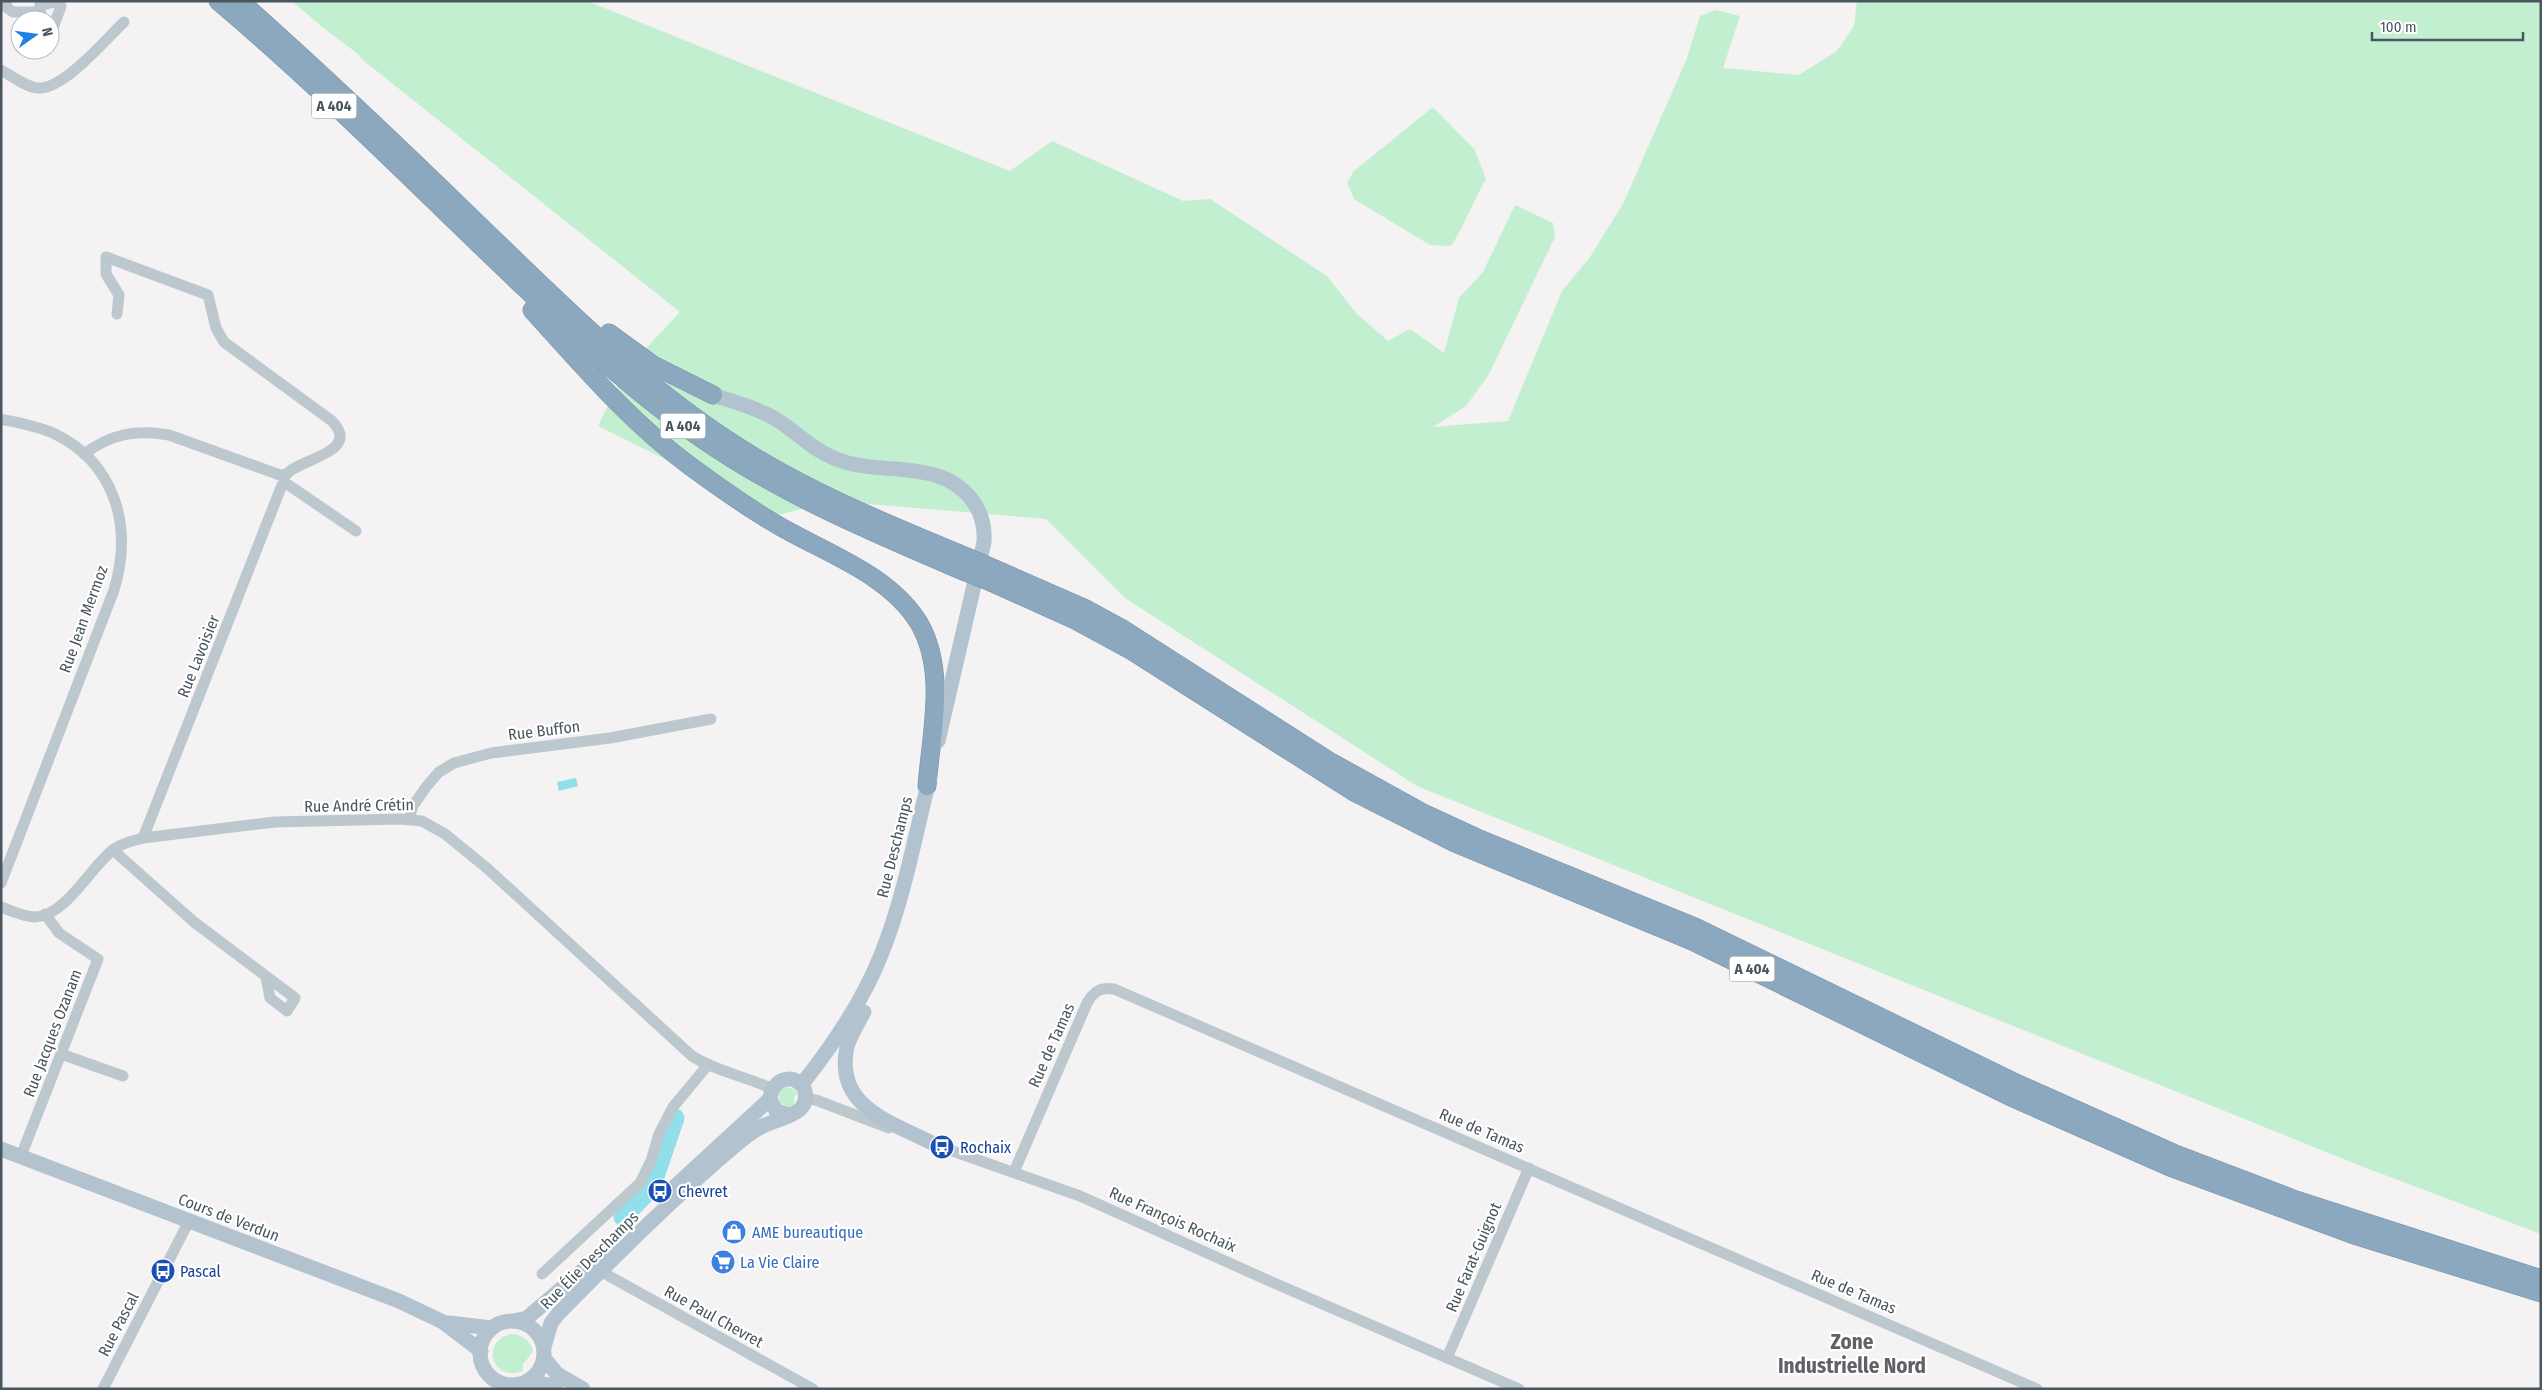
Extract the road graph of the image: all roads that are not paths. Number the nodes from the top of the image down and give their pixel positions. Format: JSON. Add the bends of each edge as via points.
{"nodes":[{"id":1,"x":218,"y":1,"type":"edge"},
{"id":2,"x":240,"y":1,"type":"edge"},
{"id":3,"x":40,"y":10,"type":"edge"},
{"id":4,"x":60,"y":10,"type":"edge"},
{"id":5,"x":124,"y":22,"type":"dead end"},
{"id":6,"x":1,"y":70,"type":"edge"},
{"id":7,"x":452,"y":208,"type":"junction"},
{"id":8,"x":117,"y":314,"type":"dead end"},
{"id":9,"x":714,"y":394,"type":"joint"},
{"id":10,"x":1,"y":419,"type":"edge"},
{"id":11,"x":84,"y":454,"type":"junction"},
{"id":12,"x":284,"y":480,"type":"junction"},
{"id":13,"x":356,"y":531,"type":"dead end"},
{"id":14,"x":995,"y":576,"type":"junction"},
{"id":15,"x":711,"y":719,"type":"dead end"},
{"id":16,"x":927,"y":786,"type":"junction"},
{"id":17,"x":409,"y":819,"type":"junction"},
{"id":18,"x":142,"y":838,"type":"junction"},
{"id":19,"x":113,"y":850,"type":"junction"},
{"id":20,"x":1,"y":883,"type":"edge"},
{"id":21,"x":904,"y":884,"type":"junction"},
{"id":22,"x":1,"y":907,"type":"edge"},
{"id":23,"x":45,"y":914,"type":"junction"},
{"id":24,"x":266,"y":977,"type":"dead end"},
{"id":25,"x":61,"y":1054,"type":"junction"},
{"id":26,"x":707,"y":1066,"type":"junction"},
{"id":27,"x":123,"y":1076,"type":"dead end"},
{"id":28,"x":804,"y":1092,"type":"junction"},
{"id":29,"x":771,"y":1094,"type":"junction"},
{"id":30,"x":789,"y":1116,"type":"junction"},
{"id":31,"x":936,"y":1145,"type":"junction"},
{"id":32,"x":1,"y":1149,"type":"edge"},
{"id":33,"x":21,"y":1156,"type":"junction"},
{"id":34,"x":1529,"y":1168,"type":"junction"},
{"id":35,"x":1014,"y":1172,"type":"junction"},
{"id":36,"x":189,"y":1221,"type":"junction"},
{"id":37,"x":600,"y":1271,"type":"junction"},
{"id":38,"x":542,"y":1274,"type":"dead end"},
{"id":39,"x":2541,"y":1279,"type":"edge"},
{"id":40,"x":2541,"y":1294,"type":"edge"},
{"id":41,"x":514,"y":1321,"type":"junction"},
{"id":42,"x":443,"y":1322,"type":"junction"},
{"id":43,"x":492,"y":1328,"type":"junction"},
{"id":44,"x":481,"y":1351,"type":"junction"},
{"id":45,"x":544,"y":1352,"type":"junction"},
{"id":46,"x":1446,"y":1358,"type":"junction"},
{"id":47,"x":491,"y":1383,"type":"edge"},
{"id":48,"x":520,"y":1385,"type":"edge"},
{"id":49,"x":103,"y":1389,"type":"edge"},
{"id":50,"x":556,"y":1389,"type":"edge"},
{"id":51,"x":583,"y":1389,"type":"edge"},
{"id":52,"x":813,"y":1389,"type":"edge"},
{"id":53,"x":1519,"y":1389,"type":"edge"},
{"id":54,"x":2037,"y":1389,"type":"edge"}],
"edges":[{"from":1,"to":7,"type":"highway","number":"A 404"},
{"from":2,"to":7,"type":"highway","number":"A 404","via":[[326,78]]},
{"from":3,"to":4,"type":"street","via":[[40,5],[55,2],[61,6]]},
{"from":5,"to":6,"type":"street","via":[[64,78],[49,87],[32,87]]},
{"from":7,"to":9,"type":"highway","via":[[633,352],[666,372]]},
{"from":7,"to":14,"type":"highway","number":"A 404","bridge":true,"via":[[594,352],[700,438],[798,498]]},
{"from":7,"to":16,"type":"highway","via":[[582,365],[644,427],[734,498],[878,581],[909,609],[925,637],[934,668]]},
{"from":8,"to":12,"type":"street","via":[[119,295],[106,274],[106,257],[208,295],[216,328],[224,342],[336,426],[339,438],[332,449]]},
{"from":9,"to":16,"type":"main road","name":"Rue Deschamps","via":[[767,415],[814,448],[836,459],[866,467],[926,472],[946,479],[964,490],[977,506],[984,524],[984,542]]},
{"from":10,"to":11,"type":"street","name":"Rue Jean Mermoz","via":[[52,433]]},
{"from":11,"to":12,"type":"street","via":[[107,439],[152,432],[169,435]]},
{"from":11,"to":20,"type":"street","name":"Rue Jean Mermoz","via":[[104,479],[115,501],[121,522],[121,562],[114,590]]},
{"from":12,"to":13,"type":"street"},
{"from":12,"to":18,"type":"street","name":"Rue Lavoisier"},
{"from":14,"to":39,"type":"highway","number":"A 404","via":[[1086,609],[1121,628],[1329,761],[1425,814],[1477,838],[1702,930],[2018,1084],[2166,1150],[2296,1200]]},
{"from":14,"to":40,"type":"highway","number":"A 404","via":[[1126,647],[1354,792],[1424,829],[1692,941],[2011,1097],[2154,1160],[2357,1236]]},
{"from":15,"to":17,"type":"street","name":"Rue Buffon","via":[[610,738],[491,753],[454,763],[439,772],[426,787],[413,806]]},
{"from":16,"to":21,"type":"main road","name":"Rue Deschamps"},
{"from":17,"to":18,"type":"street","name":"Rue André Crétin","via":[[275,822]]},
{"from":17,"to":26,"type":"street","name":"Rue André Crétin","via":[[422,821],[488,869],[648,1017]]},
{"from":18,"to":19,"type":"street","name":"Rue André Crétin"},
{"from":19,"to":23,"type":"street","name":"Rue André Crétin","via":[[63,904]]},
{"from":19,"to":24,"type":"street","via":[[194,922]]},
{"from":21,"to":28,"type":"main road","name":"Rue Deschamps","via":[[868,985]]},
{"from":21,"to":31,"type":"main road","via":[[880,977],[848,1045],[844,1071],[851,1092],[866,1109]]},
{"from":22,"to":23,"type":"street","via":[[34,917]]},
{"from":23,"to":25,"type":"street","name":"Rue Jacques Ozanam","via":[[59,933],[98,959]]},
{"from":25,"to":27,"type":"street"},
{"from":25,"to":33,"type":"street","name":"Rue Jacques Ozanam"},
{"from":26,"to":29,"type":"street","name":"Rue André Crétin","via":[[745,1077]]},
{"from":26,"to":38,"type":"street","via":[[673,1107],[640,1183]]},
{"from":28,"to":29,"type":"main road","via":[[796,1081],[783,1080]]},
{"from":28,"to":30,"type":"main road","via":[[803,1108]]},
{"from":28,"to":31,"type":"street","name":"Rue François Rochaix","via":[[816,1100]]},
{"from":29,"to":30,"type":"main road","via":[[776,1110]]},
{"from":29,"to":41,"type":"main road","name":"Rue Élie Deschamps","via":[[594,1263],[527,1318]]},
{"from":30,"to":37,"type":"main road","name":"Rue Élie Deschamps","via":[[756,1130],[739,1143]]},
{"from":31,"to":35,"type":"street","name":"Rue François Rochaix"},
{"from":32,"to":33,"type":"main road","name":"Cours de Verdun"},
{"from":33,"to":36,"type":"main road","name":"Cours de Verdun"},
{"from":34,"to":35,"type":"street","name":"Rue de Tamas","via":[[1114,989],[1099,990],[1087,1003]]},
{"from":34,"to":46,"type":"street","name":"Rue Farat-Guignot"},
{"from":34,"to":54,"type":"street","name":"Rue de Tamas"},
{"from":35,"to":46,"type":"street","name":"Rue François Rochaix","via":[[1080,1196]]},
{"from":36,"to":42,"type":"main road","name":"Cours de Verdun","via":[[399,1301]]},
{"from":36,"to":49,"type":"street","name":"Rue Pascal"},
{"from":37,"to":45,"type":"main road","name":"Rue Élie Deschamps","via":[[550,1323]]},
{"from":37,"to":52,"type":"street","name":"Rue Paul Chevret"},
{"from":41,"to":43,"type":"main road"},
{"from":41,"to":45,"type":"main road","via":[[534,1329]]},
{"from":42,"to":43,"type":"main road","name":"Cours de Verdun"},
{"from":42,"to":44,"type":"main road","name":"Cours de Verdun"},
{"from":43,"to":44,"type":"main road","via":[[484,1338]]},
{"from":44,"to":47,"type":"main road"},
{"from":45,"to":48,"type":"main road","via":[[541,1368]]},
{"from":45,"to":51,"type":"main road","via":[[556,1374]]},
{"from":46,"to":53,"type":"street","name":"Rue François Rochaix"},
{"from":47,"to":48,"type":"main road"},
{"from":48,"to":50,"type":"main road","via":[[549,1385]]}]}
